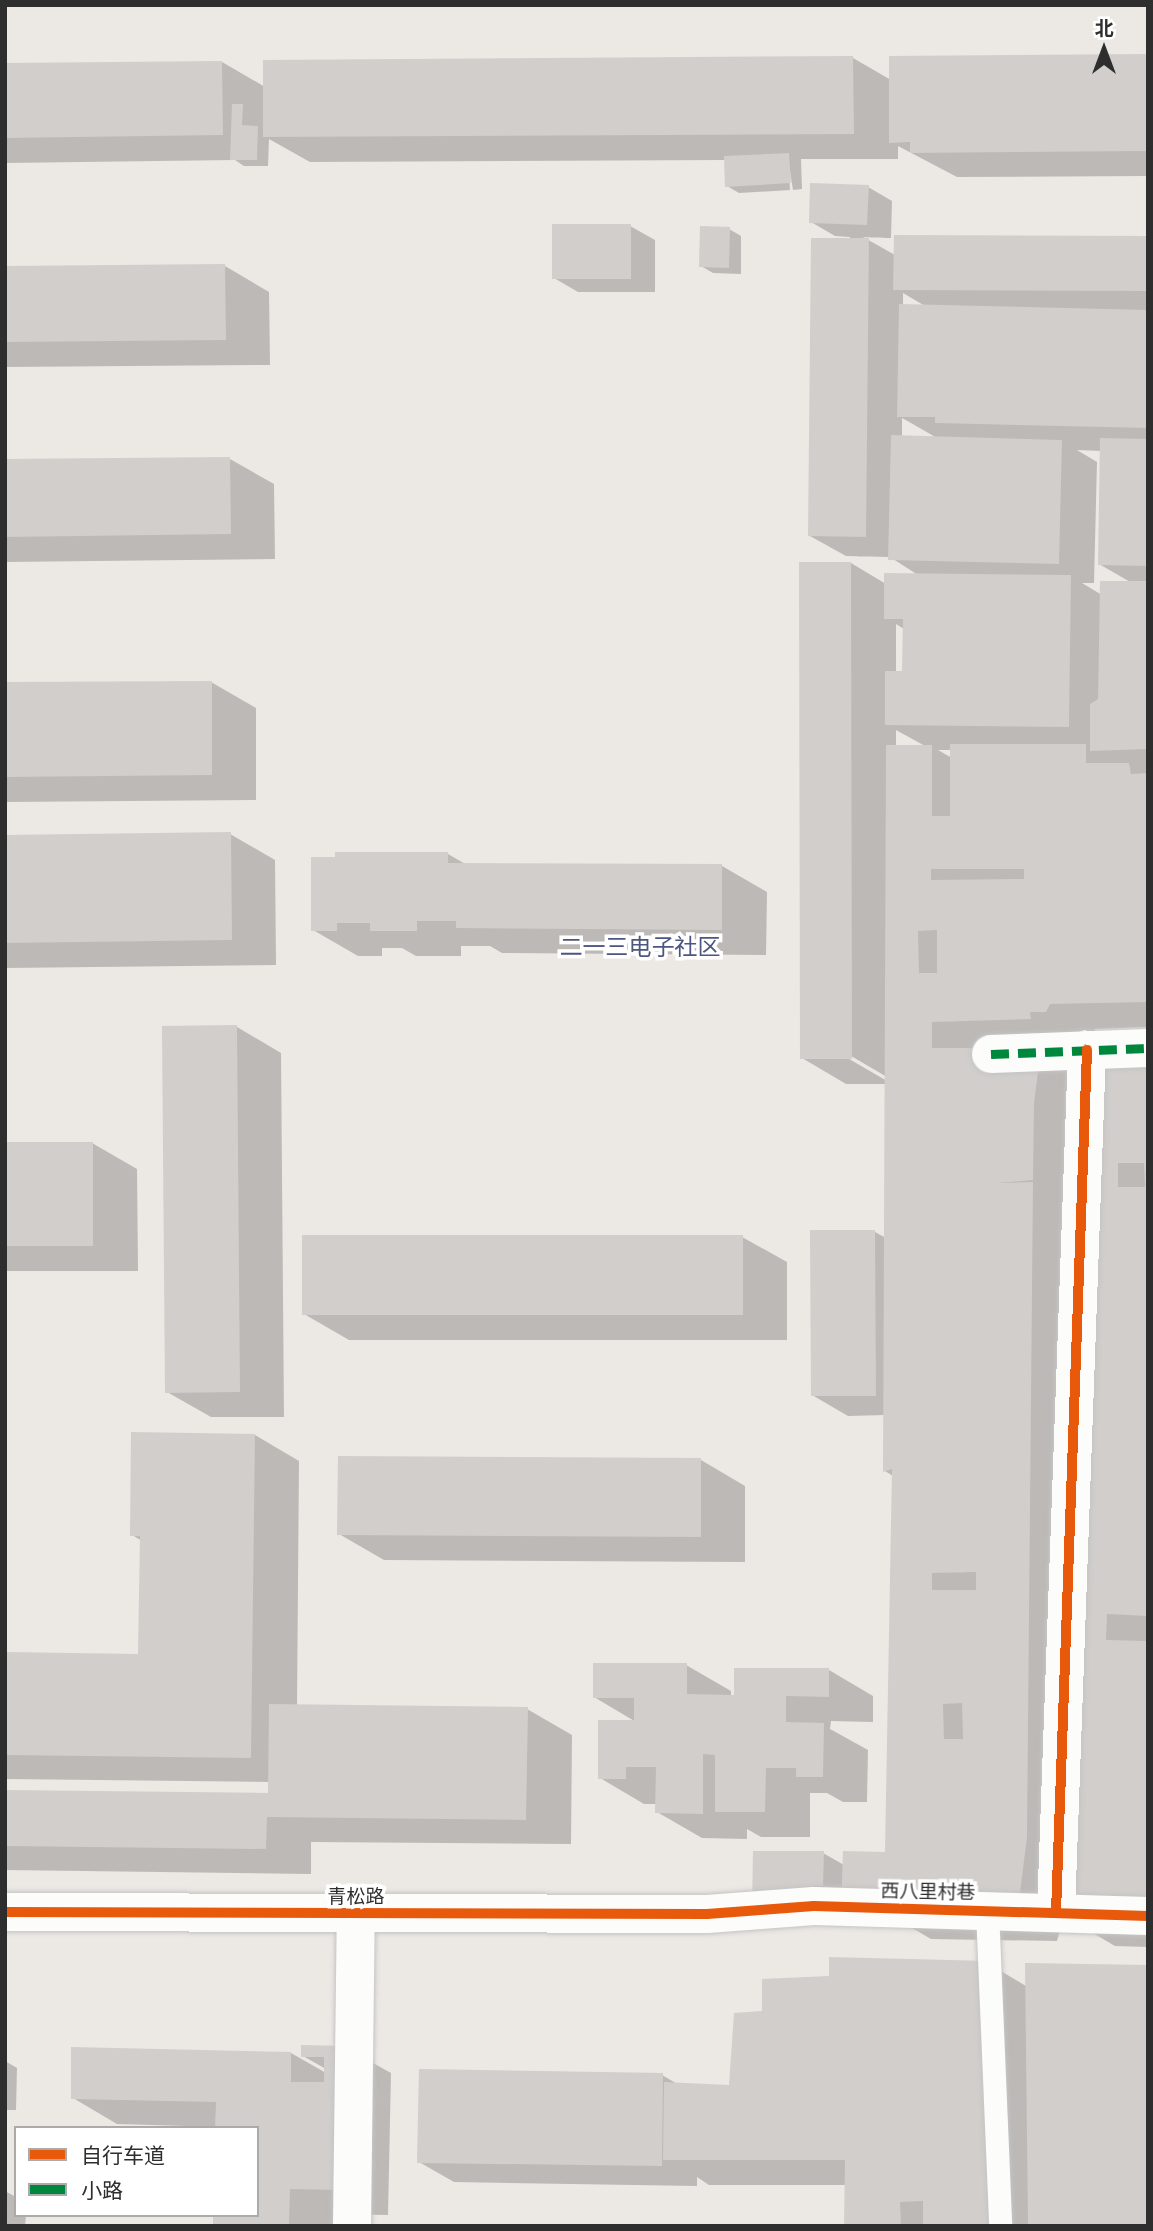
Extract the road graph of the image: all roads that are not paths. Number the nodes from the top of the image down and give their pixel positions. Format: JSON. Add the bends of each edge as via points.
{"nodes":[{"id":1,"x":1148,"y":1048,"type":"edge"},
{"id":2,"x":1087,"y":1050,"type":"junction"},
{"id":3,"x":991,"y":1054,"type":"dead end"},
{"id":4,"x":987,"y":1910,"type":"junction"},
{"id":5,"x":5,"y":1912,"type":"edge"},
{"id":6,"x":1056,"y":1912,"type":"junction"},
{"id":7,"x":356,"y":1913,"type":"junction"},
{"id":8,"x":707,"y":1914,"type":"joint"},
{"id":9,"x":1148,"y":1916,"type":"edge"},
{"id":10,"x":352,"y":2226,"type":"edge"},
{"id":11,"x":1000,"y":2226,"type":"edge"}],
"edges":[{"from":1,"to":2,"type":"street"},
{"from":2,"to":3,"type":"street"},
{"from":2,"to":6,"type":"street"},
{"from":4,"to":6,"type":"street","name":"西八里村巷"},
{"from":4,"to":8,"type":"street","name":"西八里村巷","via":[[814,1906]]},
{"from":4,"to":11,"type":"lane"},
{"from":5,"to":7,"type":"street","name":"青松路"},
{"from":6,"to":9,"type":"street","name":"西八里村巷"},
{"from":7,"to":8,"type":"street","name":"青松路"},
{"from":7,"to":10,"type":"street"}]}
